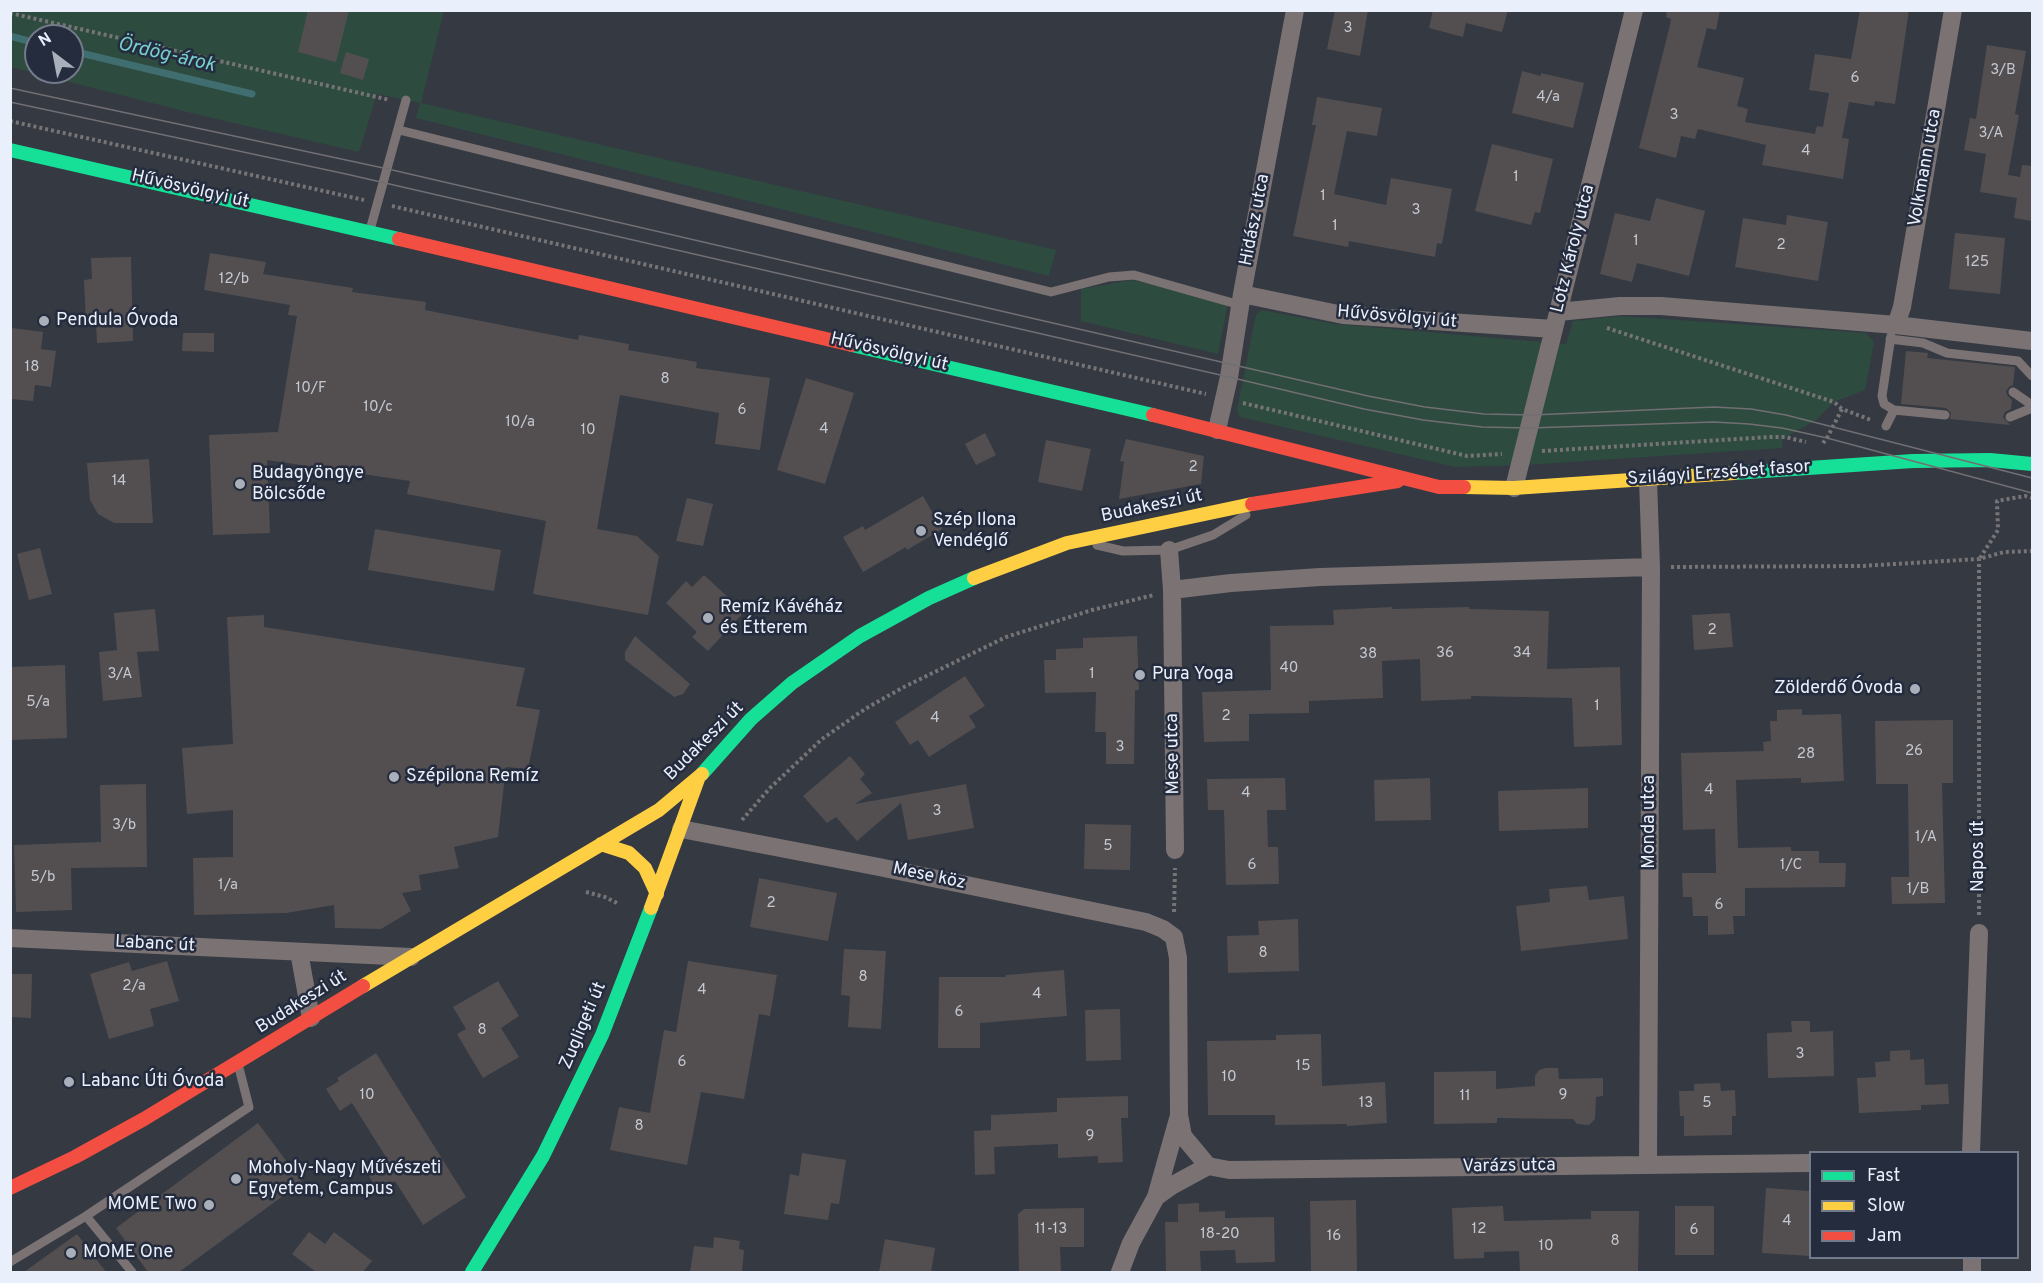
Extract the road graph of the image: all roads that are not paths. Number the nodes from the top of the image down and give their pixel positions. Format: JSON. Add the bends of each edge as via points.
{"nodes":[{"id":1,"x":1295,"y":10,"type":"edge"},
{"id":2,"x":1634,"y":10,"type":"edge"},
{"id":3,"x":1953,"y":10,"type":"edge"},
{"id":4,"x":406,"y":102,"type":"road end"},
{"id":5,"x":399,"y":130,"type":"junction"},
{"id":6,"x":10,"y":150,"type":"edge"},
{"id":7,"x":370,"y":232,"type":"junction"},
{"id":8,"x":1241,"y":300,"type":"junction"},
{"id":9,"x":1556,"y":320,"type":"junction"},
{"id":10,"x":1893,"y":332,"type":"junction"},
{"id":11,"x":2032,"y":340,"type":"edge"},
{"id":12,"x":2032,"y":376,"type":"edge"},
{"id":13,"x":2013,"y":392,"type":"dead end"},
{"id":14,"x":2032,"y":406,"type":"edge"},
{"id":15,"x":1894,"y":410,"type":"junction"},
{"id":16,"x":1945,"y":415,"type":"dead end"},
{"id":17,"x":2010,"y":417,"type":"dead end"},
{"id":18,"x":1886,"y":426,"type":"road end"},
{"id":19,"x":1217,"y":430,"type":"junction"},
{"id":20,"x":2032,"y":464,"type":"edge"},
{"id":21,"x":1407,"y":479,"type":"junction"},
{"id":22,"x":1648,"y":479,"type":"junction"},
{"id":23,"x":1514,"y":488,"type":"junction"},
{"id":24,"x":1267,"y":501,"type":"junction"},
{"id":25,"x":1081,"y":541,"type":"junction"},
{"id":26,"x":1169,"y":550,"type":"junction"},
{"id":27,"x":1651,"y":567,"type":"junction"},
{"id":28,"x":1172,"y":590,"type":"junction"},
{"id":29,"x":698,"y":779,"type":"junction"},
{"id":30,"x":681,"y":829,"type":"junction"},
{"id":31,"x":601,"y":844,"type":"junction"},
{"id":32,"x":1176,"y":850,"type":"road end"},
{"id":33,"x":657,"y":894,"type":"junction"},
{"id":34,"x":1979,"y":933,"type":"road end"},
{"id":35,"x":10,"y":938,"type":"edge"},
{"id":36,"x":299,"y":952,"type":"junction"},
{"id":37,"x":411,"y":957,"type":"junction"},
{"id":38,"x":311,"y":1018,"type":"junction"},
{"id":39,"x":238,"y":1064,"type":"junction"},
{"id":40,"x":1179,"y":1115,"type":"junction"},
{"id":41,"x":1971,"y":1151,"type":"edge"},
{"id":42,"x":1809,"y":1163,"type":"edge"},
{"id":43,"x":1647,"y":1165,"type":"junction"},
{"id":44,"x":1208,"y":1166,"type":"junction"},
{"id":45,"x":10,"y":1188,"type":"edge"},
{"id":46,"x":1156,"y":1197,"type":"junction"},
{"id":47,"x":87,"y":1216,"type":"junction"},
{"id":48,"x":10,"y":1262,"type":"edge"},
{"id":49,"x":132,"y":1272,"type":"edge"},
{"id":50,"x":472,"y":1272,"type":"edge"},
{"id":51,"x":1120,"y":1272,"type":"edge"}],
"edges":[{"from":1,"to":8,"type":"street","name":"Hidász utca"},
{"from":2,"to":9,"type":"street","name":"Lotz Károly utca"},
{"from":3,"to":10,"type":"street","name":"Volkmann utca","via":[[1902,307]]},
{"from":4,"to":5,"type":"lane"},
{"from":5,"to":7,"type":"lane"},
{"from":5,"to":8,"type":"lane","name":"Hűvösvölgyi út","via":[[1051,292],[1109,277],[1134,275]]},
{"from":6,"to":7,"type":"main road","name":"Hűvösvölgyi út"},
{"from":7,"to":19,"type":"main road","name":"Hűvösvölgyi út"},
{"from":8,"to":9,"type":"street","name":"Hűvösvölgyi út","via":[[1343,315]]},
{"from":8,"to":19,"type":"street","name":"Hidász utca"},
{"from":9,"to":10,"type":"street","via":[[1620,306],[1661,306]]},
{"from":9,"to":23,"type":"street","name":"Lotz Károly utca"},
{"from":10,"to":11,"type":"street"},
{"from":10,"to":12,"type":"lane","via":[[1947,353],[2018,361]]},
{"from":10,"to":15,"type":"lane","via":[[1882,396],[1884,404]]},
{"from":13,"to":14,"type":"lane"},
{"from":14,"to":17,"type":"lane"},
{"from":15,"to":16,"type":"lane"},
{"from":15,"to":18,"type":"lane"},
{"from":19,"to":21,"type":"main road","name":"Hűvösvölgyi út"},
{"from":20,"to":22,"type":"main road","name":"Szilágyi Erzsébet fasor","via":[[1913,461]]},
{"from":21,"to":23,"type":"main road","name":"Szilágyi Erzsébet fasor","via":[[1439,487]]},
{"from":21,"to":24,"type":"main road","name":"Budakeszi út"},
{"from":22,"to":23,"type":"main road","name":"Szilágyi Erzsébet fasor"},
{"from":22,"to":27,"type":"street","name":"Monda utca"},
{"from":24,"to":25,"type":"main road","name":"Budakeszi út"},
{"from":24,"to":26,"type":"lane","via":[[1213,535]]},
{"from":25,"to":26,"type":"lane","via":[[1123,551]]},
{"from":25,"to":29,"type":"main road","name":"Budakeszi út","via":[[1032,555],[961,584],[860,636],[819,663],[759,712]]},
{"from":26,"to":28,"type":"street","name":"Mese utca"},
{"from":27,"to":28,"type":"street","via":[[1320,577]]},
{"from":27,"to":43,"type":"street","name":"Monda utca"},
{"from":28,"to":32,"type":"street","name":"Mese utca"},
{"from":29,"to":30,"type":"main road","name":"Zugligeti út"},
{"from":29,"to":31,"type":"main road","name":"Budakeszi út","via":[[659,810]]},
{"from":30,"to":33,"type":"main road","name":"Zugligeti út"},
{"from":30,"to":40,"type":"street","name":"Mese köz","via":[[1146,922],[1163,929],[1174,937],[1178,958]]},
{"from":31,"to":33,"type":"main road","via":[[629,853],[645,868]]},
{"from":31,"to":37,"type":"main road","name":"Budakeszi út"},
{"from":33,"to":50,"type":"main road","name":"Zugligeti út","via":[[572,1100],[543,1156]]},
{"from":34,"to":41,"type":"street"},
{"from":35,"to":36,"type":"street","name":"Labanc út"},
{"from":36,"to":37,"type":"street","name":"Labanc út"},
{"from":36,"to":38,"type":"street"},
{"from":37,"to":38,"type":"main road","name":"Budakeszi út"},
{"from":38,"to":39,"type":"main road","name":"Budakeszi út"},
{"from":39,"to":45,"type":"main road","name":"Budakeszi út","via":[[125,1130]]},
{"from":39,"to":47,"type":"lane","via":[[249,1107]]},
{"from":40,"to":44,"type":"street","via":[[1183,1136]]},
{"from":40,"to":46,"type":"street"},
{"from":42,"to":43,"type":"street","name":"Varázs utca"},
{"from":43,"to":44,"type":"street","name":"Varázs utca","via":[[1229,1170]]},
{"from":44,"to":46,"type":"street"},
{"from":46,"to":51,"type":"street"},
{"from":47,"to":48,"type":"lane"},
{"from":47,"to":49,"type":"lane"}]}
